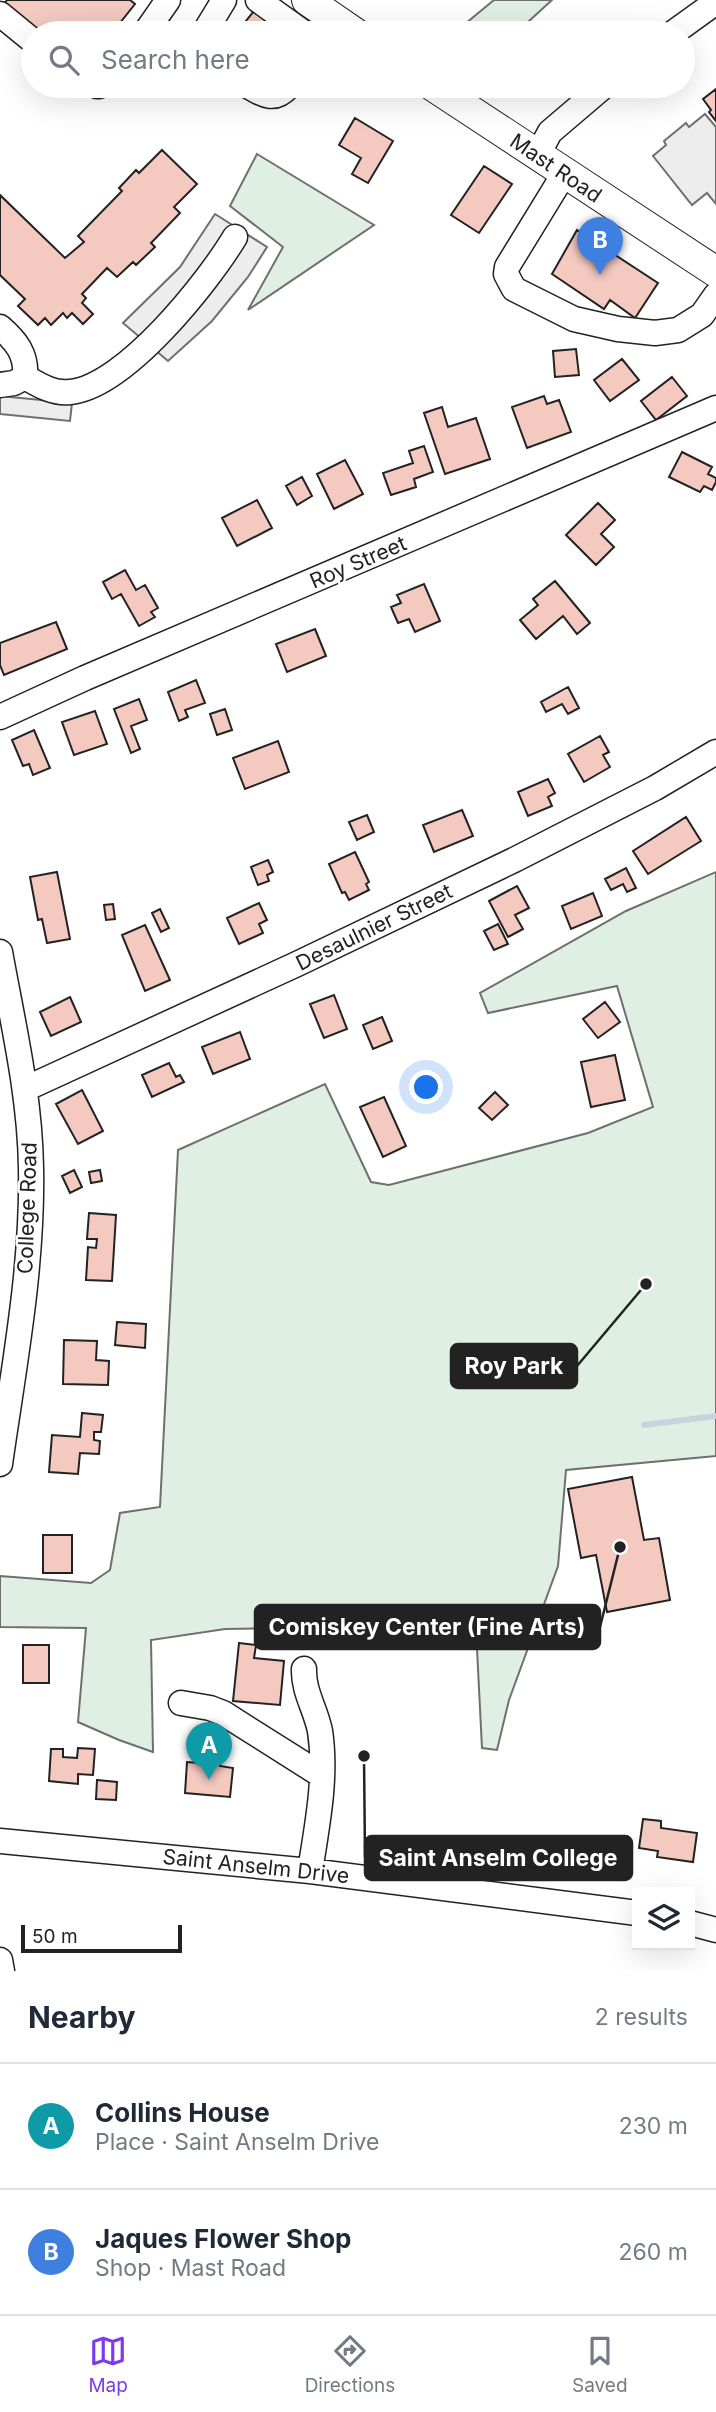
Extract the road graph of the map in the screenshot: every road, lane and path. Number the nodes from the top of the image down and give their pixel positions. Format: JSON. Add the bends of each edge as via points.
{"nodes":[{"id":1,"x":168,"y":0,"type":"edge"},
{"id":2,"x":224,"y":0,"type":"edge"},
{"id":3,"x":258,"y":0,"type":"edge"},
{"id":4,"x":716,"y":2,"type":"edge"},
{"id":5,"x":0,"y":14,"type":"edge"},
{"id":6,"x":153,"y":21,"type":"edge"},
{"id":7,"x":211,"y":21,"type":"edge"},
{"id":8,"x":287,"y":21,"type":"edge"},
{"id":9,"x":690,"y":21,"type":"edge"},
{"id":10,"x":21,"y":31,"type":"edge"},
{"id":11,"x":451,"y":98,"type":"edge"},
{"id":12,"x":590,"y":98,"type":"edge"},
{"id":13,"x":537,"y":156,"type":"junction"},
{"id":14,"x":564,"y":174,"type":"junction"},
{"id":15,"x":235,"y":237,"type":"dead end"},
{"id":16,"x":716,"y":272,"type":"edge"},
{"id":17,"x":716,"y":295,"type":"edge"},
{"id":18,"x":0,"y":327,"type":"edge"},
{"id":19,"x":25,"y":377,"type":"junction"},
{"id":20,"x":0,"y":385,"type":"edge"},
{"id":21,"x":716,"y":408,"type":"edge"},
{"id":22,"x":0,"y":717,"type":"edge"},
{"id":23,"x":716,"y":752,"type":"edge"},
{"id":24,"x":0,"y":952,"type":"edge"},
{"id":25,"x":25,"y":1089,"type":"junction"},
{"id":26,"x":0,"y":1464,"type":"edge"},
{"id":27,"x":304,"y":1669,"type":"dead end"},
{"id":28,"x":181,"y":1703,"type":"dead end"},
{"id":29,"x":321,"y":1775,"type":"junction"},
{"id":30,"x":0,"y":1841,"type":"edge"},
{"id":31,"x":310,"y":1871,"type":"junction"},
{"id":32,"x":632,"y":1912,"type":"edge"},
{"id":33,"x":695,"y":1924,"type":"edge"},
{"id":34,"x":716,"y":1930,"type":"edge"},
{"id":35,"x":0,"y":1960,"type":"edge"},
{"id":36,"x":2,"y":1971,"type":"edge"}],
"edges":[{"from":1,"to":6,"type":"street"},
{"from":2,"to":7,"type":"street"},
{"from":3,"to":8,"type":"street"},
{"from":4,"to":9,"type":"street"},
{"from":5,"to":10,"type":"street"},
{"from":11,"to":13,"type":"main road","name":"Mast Road"},
{"from":12,"to":13,"type":"street","via":[[550,132]]},
{"from":13,"to":14,"type":"main road","name":"Mast Road"},
{"from":14,"to":16,"type":"main road","name":"Mast Road"},
{"from":14,"to":17,"type":"street","via":[[507,267],[514,289],[592,325],[655,333],[686,327]]},
{"from":15,"to":19,"type":"street","via":[[198,289],[132,358],[102,382],[59,393]]},
{"from":18,"to":19,"type":"street","via":[[22,351]]},
{"from":19,"to":20,"type":"street"},
{"from":21,"to":22,"type":"street","name":"Roy Street"},
{"from":23,"to":25,"type":"street","name":"Desaulnier Street","via":[[503,865]]},
{"from":24,"to":25,"type":"street","name":"College Road"},
{"from":25,"to":26,"type":"street","name":"College Road","via":[[31,1206],[18,1345]]},
{"from":27,"to":29,"type":"street","via":[[320,1731]]},
{"from":28,"to":29,"type":"street","via":[[223,1713]]},
{"from":29,"to":31,"type":"street"},
{"from":30,"to":31,"type":"street","name":"Saint Anselm Drive"},
{"from":31,"to":32,"type":"street","name":"Saint Anselm Drive"},
{"from":33,"to":34,"type":"street"},
{"from":35,"to":36,"type":"street"}]}
